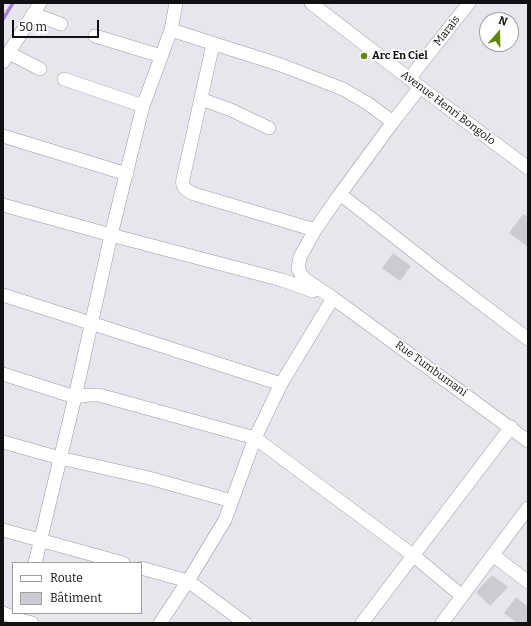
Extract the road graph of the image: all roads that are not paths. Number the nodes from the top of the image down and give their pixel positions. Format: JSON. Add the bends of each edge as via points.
{"nodes":[{"id":1,"x":176,"y":3,"type":"edge"},
{"id":2,"x":311,"y":3,"type":"edge"},
{"id":3,"x":469,"y":3,"type":"edge"},
{"id":4,"x":37,"y":8,"type":"edge"},
{"id":5,"x":61,"y":24,"type":"dead end"},
{"id":6,"x":171,"y":30,"type":"junction"},
{"id":7,"x":95,"y":36,"type":"dead end"},
{"id":8,"x":213,"y":44,"type":"junction"},
{"id":9,"x":161,"y":56,"type":"junction"},
{"id":10,"x":6,"y":58,"type":"edge"},
{"id":11,"x":40,"y":69,"type":"dead end"},
{"id":12,"x":64,"y":79,"type":"dead end"},
{"id":13,"x":409,"y":79,"type":"junction"},
{"id":14,"x":420,"y":87,"type":"junction"},
{"id":15,"x":200,"y":99,"type":"junction"},
{"id":16,"x":144,"y":106,"type":"junction"},
{"id":17,"x":393,"y":122,"type":"junction"},
{"id":18,"x":269,"y":128,"type":"dead end"},
{"id":19,"x":3,"y":136,"type":"edge"},
{"id":20,"x":528,"y":168,"type":"edge"},
{"id":21,"x":127,"y":174,"type":"junction"},
{"id":22,"x":340,"y":194,"type":"junction"},
{"id":23,"x":3,"y":205,"type":"edge"},
{"id":24,"x":315,"y":230,"type":"junction"},
{"id":25,"x":111,"y":235,"type":"junction"},
{"id":26,"x":3,"y":295,"type":"edge"},
{"id":27,"x":333,"y":298,"type":"junction"},
{"id":28,"x":90,"y":324,"type":"junction"},
{"id":29,"x":528,"y":339,"type":"edge"},
{"id":30,"x":3,"y":374,"type":"edge"},
{"id":31,"x":281,"y":384,"type":"junction"},
{"id":32,"x":75,"y":397,"type":"junction"},
{"id":33,"x":511,"y":427,"type":"junction"},
{"id":34,"x":255,"y":438,"type":"junction"},
{"id":35,"x":528,"y":441,"type":"edge"},
{"id":36,"x":3,"y":442,"type":"edge"},
{"id":37,"x":60,"y":458,"type":"junction"},
{"id":38,"x":232,"y":501,"type":"junction"},
{"id":39,"x":528,"y":508,"type":"edge"},
{"id":40,"x":3,"y":530,"type":"edge"},
{"id":41,"x":42,"y":540,"type":"junction"},
{"id":42,"x":493,"y":555,"type":"junction"},
{"id":43,"x":414,"y":556,"type":"junction"},
{"id":44,"x":35,"y":562,"type":"edge"},
{"id":45,"x":119,"y":562,"type":"edge"},
{"id":46,"x":142,"y":568,"type":"edge"},
{"id":47,"x":188,"y":581,"type":"junction"},
{"id":48,"x":528,"y":582,"type":"edge"},
{"id":49,"x":462,"y":596,"type":"junction"},
{"id":50,"x":3,"y":613,"type":"edge"},
{"id":51,"x":24,"y":619,"type":"edge"},
{"id":52,"x":160,"y":623,"type":"edge"},
{"id":53,"x":245,"y":623,"type":"edge"},
{"id":54,"x":362,"y":623,"type":"edge"},
{"id":55,"x":442,"y":623,"type":"edge"}],
"edges":[{"from":1,"to":6,"type":"street"},
{"from":2,"to":13,"type":"street","name":"Avenue Henri Bongolo"},
{"from":3,"to":13,"type":"street","name":"Marais"},
{"from":4,"to":5,"type":"street"},
{"from":4,"to":10,"type":"street"},
{"from":6,"to":8,"type":"street"},
{"from":6,"to":9,"type":"street"},
{"from":7,"to":9,"type":"street"},
{"from":8,"to":15,"type":"street"},
{"from":8,"to":17,"type":"street","via":[[281,65],[343,89]]},
{"from":9,"to":16,"type":"street"},
{"from":10,"to":11,"type":"street"},
{"from":12,"to":16,"type":"street"},
{"from":13,"to":14,"type":"street","name":"Avenue Henri Bongolo"},
{"from":14,"to":17,"type":"street"},
{"from":14,"to":20,"type":"street","name":"Avenue Henri Bongolo"},
{"from":15,"to":18,"type":"street"},
{"from":15,"to":24,"type":"street","via":[[182,184],[184,189]]},
{"from":16,"to":21,"type":"street"},
{"from":17,"to":22,"type":"street"},
{"from":19,"to":21,"type":"street"},
{"from":21,"to":25,"type":"street"},
{"from":22,"to":24,"type":"street"},
{"from":22,"to":29,"type":"street"},
{"from":23,"to":25,"type":"street"},
{"from":24,"to":27,"type":"street","via":[[300,256],[298,268],[303,278]]},
{"from":25,"to":27,"type":"street","via":[[282,280]]},
{"from":25,"to":28,"type":"street"},
{"from":26,"to":28,"type":"street"},
{"from":27,"to":31,"type":"street"},
{"from":27,"to":33,"type":"street","name":"Rue Tumbumani"},
{"from":28,"to":31,"type":"street"},
{"from":28,"to":32,"type":"street"},
{"from":30,"to":32,"type":"street"},
{"from":31,"to":34,"type":"street"},
{"from":32,"to":34,"type":"street","via":[[99,395]]},
{"from":32,"to":37,"type":"street"},
{"from":33,"to":35,"type":"street","name":"Rue Tumbumani"},
{"from":33,"to":43,"type":"street"},
{"from":34,"to":38,"type":"street"},
{"from":34,"to":43,"type":"street"},
{"from":36,"to":37,"type":"street"},
{"from":37,"to":38,"type":"street","via":[[149,478]]},
{"from":37,"to":41,"type":"street"},
{"from":38,"to":47,"type":"street","via":[[225,520]]},
{"from":39,"to":42,"type":"street"},
{"from":40,"to":41,"type":"street"},
{"from":41,"to":44,"type":"street"},
{"from":41,"to":45,"type":"street"},
{"from":42,"to":48,"type":"street"},
{"from":42,"to":49,"type":"street"},
{"from":43,"to":49,"type":"street"},
{"from":43,"to":54,"type":"street"},
{"from":46,"to":47,"type":"street"},
{"from":47,"to":52,"type":"street"},
{"from":47,"to":53,"type":"street"},
{"from":49,"to":55,"type":"street"},
{"from":50,"to":51,"type":"street"}]}
